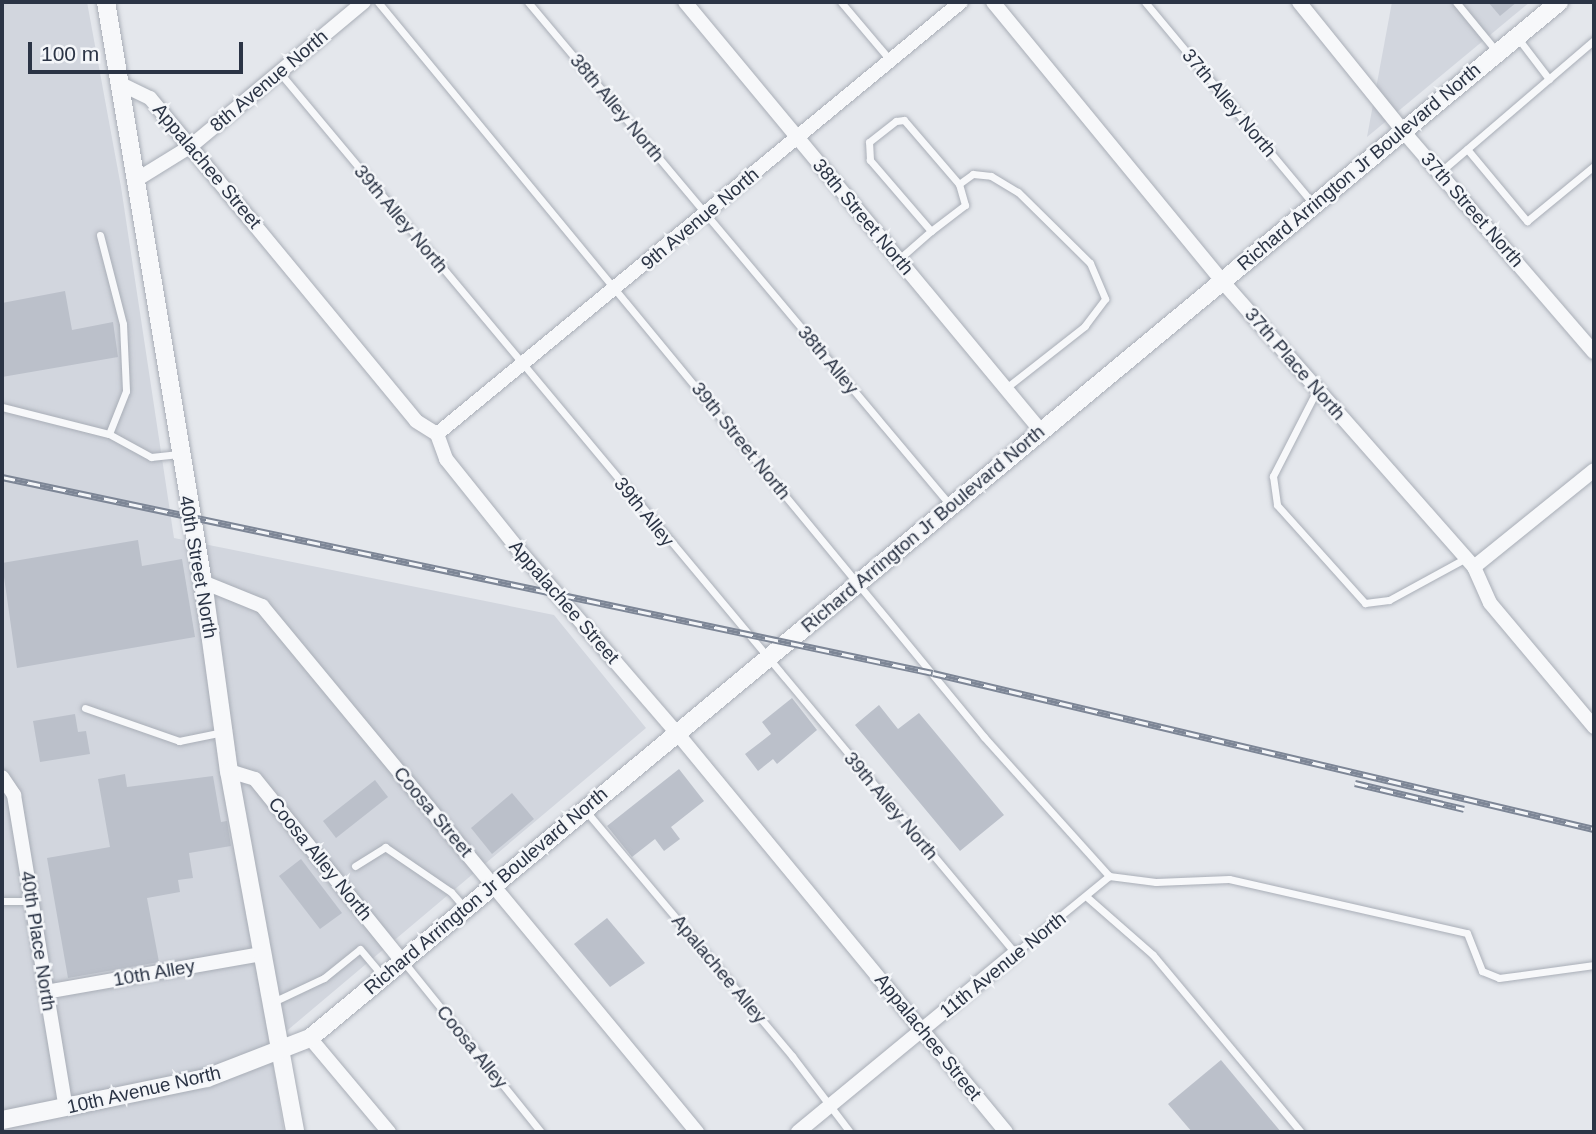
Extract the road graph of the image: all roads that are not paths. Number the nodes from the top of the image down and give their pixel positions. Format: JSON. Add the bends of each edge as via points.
{"nodes":[{"id":1,"x":106,"y":2,"type":"edge"},
{"id":2,"x":364,"y":2,"type":"edge"},
{"id":3,"x":378,"y":2,"type":"edge"},
{"id":4,"x":528,"y":2,"type":"edge"},
{"id":5,"x":685,"y":2,"type":"edge"},
{"id":6,"x":841,"y":2,"type":"edge"},
{"id":7,"x":961,"y":2,"type":"edge"},
{"id":8,"x":993,"y":2,"type":"edge"},
{"id":9,"x":1145,"y":2,"type":"edge"},
{"id":10,"x":1299,"y":2,"type":"edge"},
{"id":11,"x":1456,"y":2,"type":"edge"},
{"id":12,"x":1559,"y":2,"type":"edge"},
{"id":13,"x":1516,"y":37,"type":"junction"},
{"id":14,"x":1594,"y":40,"type":"edge"},
{"id":15,"x":1497,"y":52,"type":"junction"},
{"id":16,"x":890,"y":60,"type":"junction"},
{"id":17,"x":280,"y":73,"type":"junction"},
{"id":18,"x":1549,"y":79,"type":"junction"},
{"id":19,"x":119,"y":83,"type":"junction"},
{"id":20,"x":1402,"y":131,"type":"junction"},
{"id":21,"x":797,"y":138,"type":"junction"},
{"id":22,"x":191,"y":146,"type":"junction"},
{"id":23,"x":1467,"y":149,"type":"junction"},
{"id":24,"x":1594,"y":166,"type":"edge"},
{"id":25,"x":1439,"y":173,"type":"junction"},
{"id":26,"x":136,"y":180,"type":"junction"},
{"id":27,"x":959,"y":184,"type":"junction"},
{"id":28,"x":1314,"y":205,"type":"junction"},
{"id":29,"x":706,"y":213,"type":"junction"},
{"id":30,"x":931,"y":231,"type":"junction"},
{"id":31,"x":100,"y":236,"type":"dead end"},
{"id":32,"x":899,"y":259,"type":"junction"},
{"id":33,"x":1222,"y":281,"type":"junction"},
{"id":34,"x":617,"y":289,"type":"junction"},
{"id":35,"x":1594,"y":352,"type":"edge"},
{"id":36,"x":523,"y":365,"type":"junction"},
{"id":37,"x":1006,"y":388,"type":"junction"},
{"id":38,"x":1318,"y":390,"type":"junction"},
{"id":39,"x":2,"y":407,"type":"edge"},
{"id":40,"x":1041,"y":430,"type":"junction"},
{"id":41,"x":109,"y":434,"type":"junction"},
{"id":42,"x":437,"y":434,"type":"junction"},
{"id":43,"x":179,"y":454,"type":"junction"},
{"id":44,"x":1594,"y":470,"type":"edge"},
{"id":45,"x":951,"y":506,"type":"junction"},
{"id":46,"x":1470,"y":562,"type":"junction"},
{"id":47,"x":203,"y":582,"type":"junction"},
{"id":48,"x":858,"y":583,"type":"junction"},
{"id":49,"x":767,"y":658,"type":"junction"},
{"id":50,"x":85,"y":708,"type":"dead end"},
{"id":51,"x":1594,"y":727,"type":"edge"},
{"id":52,"x":223,"y":732,"type":"junction"},
{"id":53,"x":677,"y":733,"type":"junction"},
{"id":54,"x":229,"y":771,"type":"junction"},
{"id":55,"x":2,"y":777,"type":"edge"},
{"id":56,"x":585,"y":809,"type":"junction"},
{"id":57,"x":355,"y":866,"type":"dead end"},
{"id":58,"x":1109,"y":876,"type":"junction"},
{"id":59,"x":494,"y":885,"type":"junction"},
{"id":60,"x":1088,"y":898,"type":"junction"},
{"id":61,"x":2,"y":901,"type":"edge"},
{"id":62,"x":32,"y":901,"type":"junction"},
{"id":63,"x":466,"y":908,"type":"junction"},
{"id":64,"x":1015,"y":953,"type":"junction"},
{"id":65,"x":262,"y":954,"type":"junction"},
{"id":66,"x":402,"y":961,"type":"junction"},
{"id":67,"x":1594,"y":965,"type":"edge"},
{"id":68,"x":383,"y":977,"type":"junction"},
{"id":69,"x":46,"y":992,"type":"junction"},
{"id":70,"x":273,"y":1002,"type":"junction"},
{"id":71,"x":923,"y":1029,"type":"junction"},
{"id":72,"x":310,"y":1038,"type":"junction"},
{"id":73,"x":283,"y":1051,"type":"junction"},
{"id":74,"x":829,"y":1107,"type":"junction"},
{"id":75,"x":66,"y":1108,"type":"junction"},
{"id":76,"x":2,"y":1120,"type":"edge"},
{"id":77,"x":295,"y":1132,"type":"edge"},
{"id":78,"x":389,"y":1132,"type":"edge"},
{"id":79,"x":541,"y":1132,"type":"edge"},
{"id":80,"x":697,"y":1132,"type":"edge"},
{"id":81,"x":799,"y":1132,"type":"edge"},
{"id":82,"x":850,"y":1132,"type":"edge"},
{"id":83,"x":1006,"y":1132,"type":"edge"},
{"id":84,"x":1301,"y":1132,"type":"edge"}],
"edges":[{"from":1,"to":19,"type":"street","name":"40th Street North"},
{"from":2,"to":17,"type":"street","name":"8th Avenue North"},
{"from":3,"to":34,"type":"lane","name":"39th Street North"},
{"from":4,"to":29,"type":"lane","name":"38th Alley North"},
{"from":5,"to":21,"type":"street","name":"38th Street North"},
{"from":6,"to":16,"type":"lane"},
{"from":7,"to":16,"type":"street","name":"9th Avenue North"},
{"from":8,"to":33,"type":"street","name":"37th Place North"},
{"from":9,"to":28,"type":"lane","name":"37th Alley North"},
{"from":10,"to":20,"type":"street","name":"37th Street North"},
{"from":11,"to":15,"type":"lane"},
{"from":12,"to":13,"type":"street","name":"Richard Arrington Jr Boulevard North"},
{"from":13,"to":15,"type":"street","name":"Richard Arrington Jr Boulevard North"},
{"from":13,"to":18,"type":"lane"},
{"from":14,"to":18,"type":"lane"},
{"from":15,"to":20,"type":"street","name":"Richard Arrington Jr Boulevard North"},
{"from":16,"to":21,"type":"street","name":"9th Avenue North"},
{"from":17,"to":22,"type":"street","name":"8th Avenue North"},
{"from":17,"to":36,"type":"lane","name":"39th Alley North"},
{"from":18,"to":23,"type":"lane"},
{"from":19,"to":22,"type":"street","name":"Appalachee Street","via":[[150,97]]},
{"from":19,"to":26,"type":"street","name":"40th Street North"},
{"from":20,"to":25,"type":"street","name":"37th Street North"},
{"from":20,"to":28,"type":"street","name":"Richard Arrington Jr Boulevard North"},
{"from":21,"to":29,"type":"street","name":"9th Avenue North"},
{"from":21,"to":32,"type":"street","name":"38th Street North"},
{"from":22,"to":26,"type":"street","name":"8th Avenue North"},
{"from":22,"to":42,"type":"street","name":"Appalachee Street","via":[[416,421]]},
{"from":23,"to":24,"type":"lane","via":[[1527,220]]},
{"from":23,"to":25,"type":"lane"},
{"from":25,"to":35,"type":"street","name":"37th Street North"},
{"from":26,"to":43,"type":"street","name":"40th Street North"},
{"from":27,"to":30,"type":"lane","via":[[965,205]]},
{"from":27,"to":30,"type":"lane","via":[[904,120],[869,142],[870,160]]},
{"from":27,"to":37,"type":"lane","via":[[974,174],[991,176],[1018,192],[1090,263],[1105,299],[1085,326]]},
{"from":28,"to":33,"type":"street","name":"Richard Arrington Jr Boulevard North"},
{"from":29,"to":34,"type":"street","name":"9th Avenue North"},
{"from":29,"to":45,"type":"lane","name":"38th Alley"},
{"from":30,"to":32,"type":"lane"},
{"from":31,"to":41,"type":"lane","via":[[124,337],[126,391]]},
{"from":32,"to":37,"type":"street","name":"38th Street North"},
{"from":33,"to":38,"type":"street","name":"37th Place North"},
{"from":33,"to":40,"type":"street","name":"Richard Arrington Jr Boulevard North"},
{"from":34,"to":36,"type":"street","name":"9th Avenue North"},
{"from":34,"to":48,"type":"lane","name":"39th Street North"},
{"from":36,"to":42,"type":"street","name":"9th Avenue North"},
{"from":36,"to":49,"type":"lane","name":"39th Alley"},
{"from":37,"to":40,"type":"street","name":"38th Street North"},
{"from":38,"to":46,"type":"street","name":"37th Place North"},
{"from":38,"to":46,"type":"lane","via":[[1273,476],[1277,505],[1365,603],[1389,600]]},
{"from":39,"to":41,"type":"lane"},
{"from":40,"to":45,"type":"street","name":"Richard Arrington Jr Boulevard North"},
{"from":41,"to":43,"type":"lane","via":[[151,457]]},
{"from":42,"to":53,"type":"street","name":"Appalachee Street","via":[[446,459]]},
{"from":43,"to":47,"type":"street","name":"40th Street North"},
{"from":44,"to":46,"type":"street"},
{"from":45,"to":48,"type":"street","name":"Richard Arrington Jr Boulevard North"},
{"from":46,"to":51,"type":"street","name":"37th Place North","via":[[1490,603]]},
{"from":47,"to":52,"type":"street","name":"40th Street North"},
{"from":47,"to":59,"type":"street","name":"Coosa Street","via":[[262,606]]},
{"from":48,"to":49,"type":"street","name":"Richard Arrington Jr Boulevard North"},
{"from":48,"to":58,"type":"lane","name":"39th Street North","via":[[984,737]]},
{"from":49,"to":53,"type":"street","name":"Richard Arrington Jr Boulevard North"},
{"from":49,"to":64,"type":"lane","name":"39th Alley North"},
{"from":50,"to":52,"type":"lane","via":[[178,741]]},
{"from":52,"to":54,"type":"street","name":"40th Street North"},
{"from":53,"to":56,"type":"street","name":"Richard Arrington Jr Boulevard North"},
{"from":53,"to":71,"type":"street","name":"Appalachee Street"},
{"from":54,"to":65,"type":"street","name":"40th Street North"},
{"from":54,"to":66,"type":"street","name":"Coosa Alley North","via":[[255,779]]},
{"from":55,"to":62,"type":"street","name":"40th Place North","via":[[14,795]]},
{"from":56,"to":59,"type":"street","name":"Richard Arrington Jr Boulevard North"},
{"from":56,"to":74,"type":"lane","name":"Apalachee Alley","via":[[792,1056]]},
{"from":57,"to":63,"type":"lane","via":[[385,847],[451,892]]},
{"from":58,"to":60,"type":"lane","name":"11th Avenue North"},
{"from":58,"to":67,"type":"lane","via":[[1146,882],[1228,879],[1467,933],[1482,971],[1499,978]]},
{"from":59,"to":63,"type":"street","name":"Richard Arrington Jr Boulevard North"},
{"from":59,"to":80,"type":"street","name":"Coosa Street"},
{"from":60,"to":64,"type":"lane","name":"11th Avenue North"},
{"from":60,"to":84,"type":"lane","via":[[1153,955]]},
{"from":61,"to":62,"type":"lane"},
{"from":62,"to":69,"type":"street","name":"40th Place North"},
{"from":63,"to":66,"type":"street","name":"Richard Arrington Jr Boulevard North"},
{"from":64,"to":71,"type":"street","name":"11th Avenue North"},
{"from":65,"to":69,"type":"street","name":"10th Alley"},
{"from":65,"to":70,"type":"street","name":"40th Street North"},
{"from":66,"to":68,"type":"street","name":"Richard Arrington Jr Boulevard North"},
{"from":66,"to":79,"type":"lane","name":"Coosa Alley"},
{"from":68,"to":70,"type":"lane","via":[[360,949],[324,978]]},
{"from":68,"to":72,"type":"street","name":"Richard Arrington Jr Boulevard North"},
{"from":69,"to":75,"type":"street","name":"40th Place North"},
{"from":70,"to":73,"type":"street","name":"40th Street North"},
{"from":71,"to":74,"type":"street","name":"11th Avenue North"},
{"from":71,"to":83,"type":"street","name":"Appalachee Street"},
{"from":72,"to":73,"type":"street","name":"Richard Arrington Jr Boulevard North"},
{"from":72,"to":78,"type":"street"},
{"from":73,"to":75,"type":"street","name":"10th Avenue North","via":[[207,1077]]},
{"from":73,"to":77,"type":"street","name":"40th Street North"},
{"from":74,"to":81,"type":"street","name":"11th Avenue North"},
{"from":74,"to":82,"type":"lane","name":"Apalachee Alley"},
{"from":75,"to":76,"type":"street","name":"10th Avenue North"}]}
